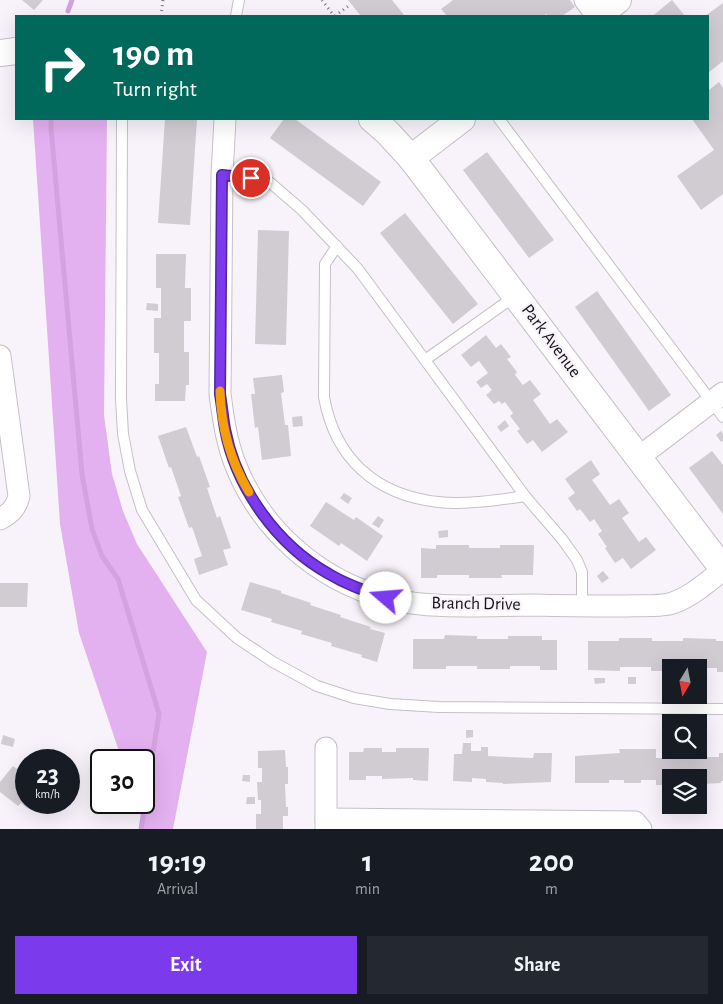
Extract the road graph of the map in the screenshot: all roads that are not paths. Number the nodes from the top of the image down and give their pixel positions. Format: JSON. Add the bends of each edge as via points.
{"nodes":[{"id":1,"x":239,"y":0,"type":"edge"},
{"id":2,"x":585,"y":0,"type":"edge"},
{"id":3,"x":618,"y":0,"type":"edge"},
{"id":4,"x":236,"y":15,"type":"edge"},
{"id":5,"x":596,"y":15,"type":"edge"},
{"id":6,"x":598,"y":15,"type":"edge"},
{"id":7,"x":15,"y":51,"type":"edge"},
{"id":8,"x":0,"y":54,"type":"edge"},
{"id":9,"x":122,"y":120,"type":"edge"},
{"id":10,"x":225,"y":120,"type":"edge"},
{"id":11,"x":373,"y":120,"type":"edge"},
{"id":12,"x":461,"y":120,"type":"edge"},
{"id":13,"x":500,"y":120,"type":"edge"},
{"id":14,"x":411,"y":158,"type":"junction"},
{"id":15,"x":222,"y":175,"type":"junction"},
{"id":16,"x":337,"y":246,"type":"junction"},
{"id":17,"x":516,"y":296,"type":"junction"},
{"id":18,"x":0,"y":356,"type":"edge"},
{"id":19,"x":425,"y":360,"type":"junction"},
{"id":20,"x":719,"y":404,"type":"edge"},
{"id":21,"x":638,"y":457,"type":"junction"},
{"id":22,"x":526,"y":496,"type":"junction"},
{"id":23,"x":5,"y":516,"type":"edge"},
{"id":24,"x":723,"y":570,"type":"edge"},
{"id":25,"x":582,"y":606,"type":"junction"},
{"id":26,"x":723,"y":709,"type":"edge"},
{"id":27,"x":326,"y":748,"type":"dead end"},
{"id":28,"x":326,"y":824,"type":"edge"},
{"id":29,"x":641,"y":829,"type":"edge"}],
"edges":[{"from":1,"to":4,"type":"lane"},
{"from":2,"to":5,"type":"street"},
{"from":3,"to":6,"type":"street"},
{"from":7,"to":8,"type":"street"},
{"from":9,"to":26,"type":"lane","via":[[123,434],[142,510],[196,600],[237,638],[273,662],[317,686],[354,698],[439,707]]},
{"from":10,"to":15,"type":"street","name":"Branch Drive"},
{"from":11,"to":14,"type":"street","name":"Park Avenue"},
{"from":12,"to":14,"type":"street"},
{"from":13,"to":20,"type":"lane"},
{"from":14,"to":17,"type":"street","name":"Park Avenue"},
{"from":15,"to":16,"type":"lane","via":[[266,179]]},
{"from":15,"to":25,"type":"street","name":"Branch Drive","via":[[220,394],[234,461],[264,516],[304,557],[329,574],[386,598],[440,604]]},
{"from":16,"to":19,"type":"lane","via":[[358,269]]},
{"from":16,"to":22,"type":"lane","via":[[324,264],[324,397],[338,442],[370,478],[409,496],[439,502],[496,501]]},
{"from":17,"to":19,"type":"lane"},
{"from":17,"to":21,"type":"street","name":"Park Avenue"},
{"from":18,"to":23,"type":"street","via":[[19,496],[16,505]]},
{"from":19,"to":22,"type":"lane"},
{"from":20,"to":21,"type":"street"},
{"from":21,"to":24,"type":"street","name":"Park Avenue"},
{"from":22,"to":25,"type":"lane","via":[[577,560],[582,572]]},
{"from":24,"to":25,"type":"street","name":"Branch Drive","via":[[684,598],[669,604]]},
{"from":27,"to":28,"type":"street"},
{"from":28,"to":29,"type":"street","via":[[635,822]]}]}
